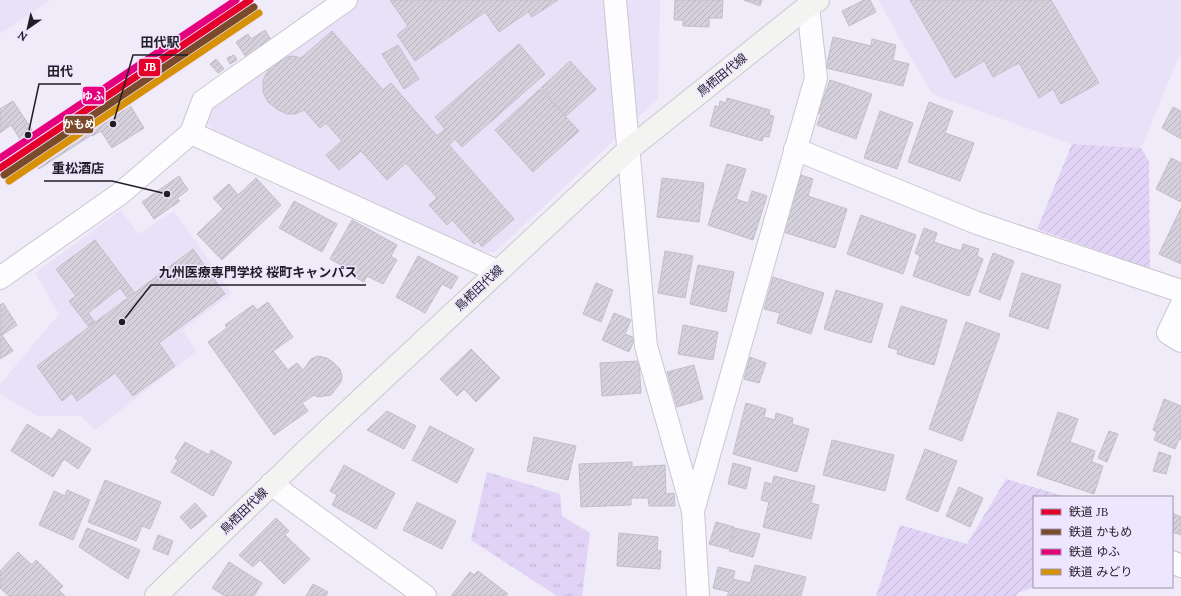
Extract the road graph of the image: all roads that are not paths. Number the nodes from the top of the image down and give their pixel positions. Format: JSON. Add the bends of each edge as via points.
{"nodes":[{"id":1,"x":346,"y":0,"type":"edge"},
{"id":2,"x":615,"y":0,"type":"edge"},
{"id":3,"x":813,"y":3,"type":"edge"},
{"id":4,"x":191,"y":133,"type":"junction"},
{"id":5,"x":795,"y":149,"type":"junction"},
{"id":6,"x":628,"y":150,"type":"junction"},
{"id":7,"x":497,"y":271,"type":"junction"},
{"id":8,"x":0,"y":278,"type":"edge"},
{"id":9,"x":1181,"y":291,"type":"edge"},
{"id":10,"x":1181,"y":306,"type":"edge"},
{"id":11,"x":1181,"y":341,"type":"edge"},
{"id":12,"x":271,"y":484,"type":"junction"},
{"id":13,"x":693,"y":511,"type":"junction"},
{"id":14,"x":156,"y":596,"type":"edge"},
{"id":15,"x":425,"y":596,"type":"edge"},
{"id":16,"x":698,"y":596,"type":"edge"}],
"edges":[{"from":1,"to":4,"type":"street","via":[[203,101]]},
{"from":2,"to":6,"type":"street"},
{"from":3,"to":5,"type":"street","via":[[816,78]]},
{"from":3,"to":6,"type":"main road","name":"鳥栖田代線"},
{"from":4,"to":7,"type":"street"},
{"from":4,"to":8,"type":"street","via":[[120,193]]},
{"from":5,"to":9,"type":"street","via":[[977,223]]},
{"from":5,"to":13,"type":"street"},
{"from":6,"to":7,"type":"main road","name":"鳥栖田代線"},
{"from":6,"to":13,"type":"street","via":[[646,346]]},
{"from":7,"to":12,"type":"main road","name":"鳥栖田代線"},
{"from":10,"to":11,"type":"street","via":[[1168,333]]},
{"from":12,"to":14,"type":"main road","name":"鳥栖田代線"},
{"from":12,"to":15,"type":"street"},
{"from":13,"to":16,"type":"street"}]}
